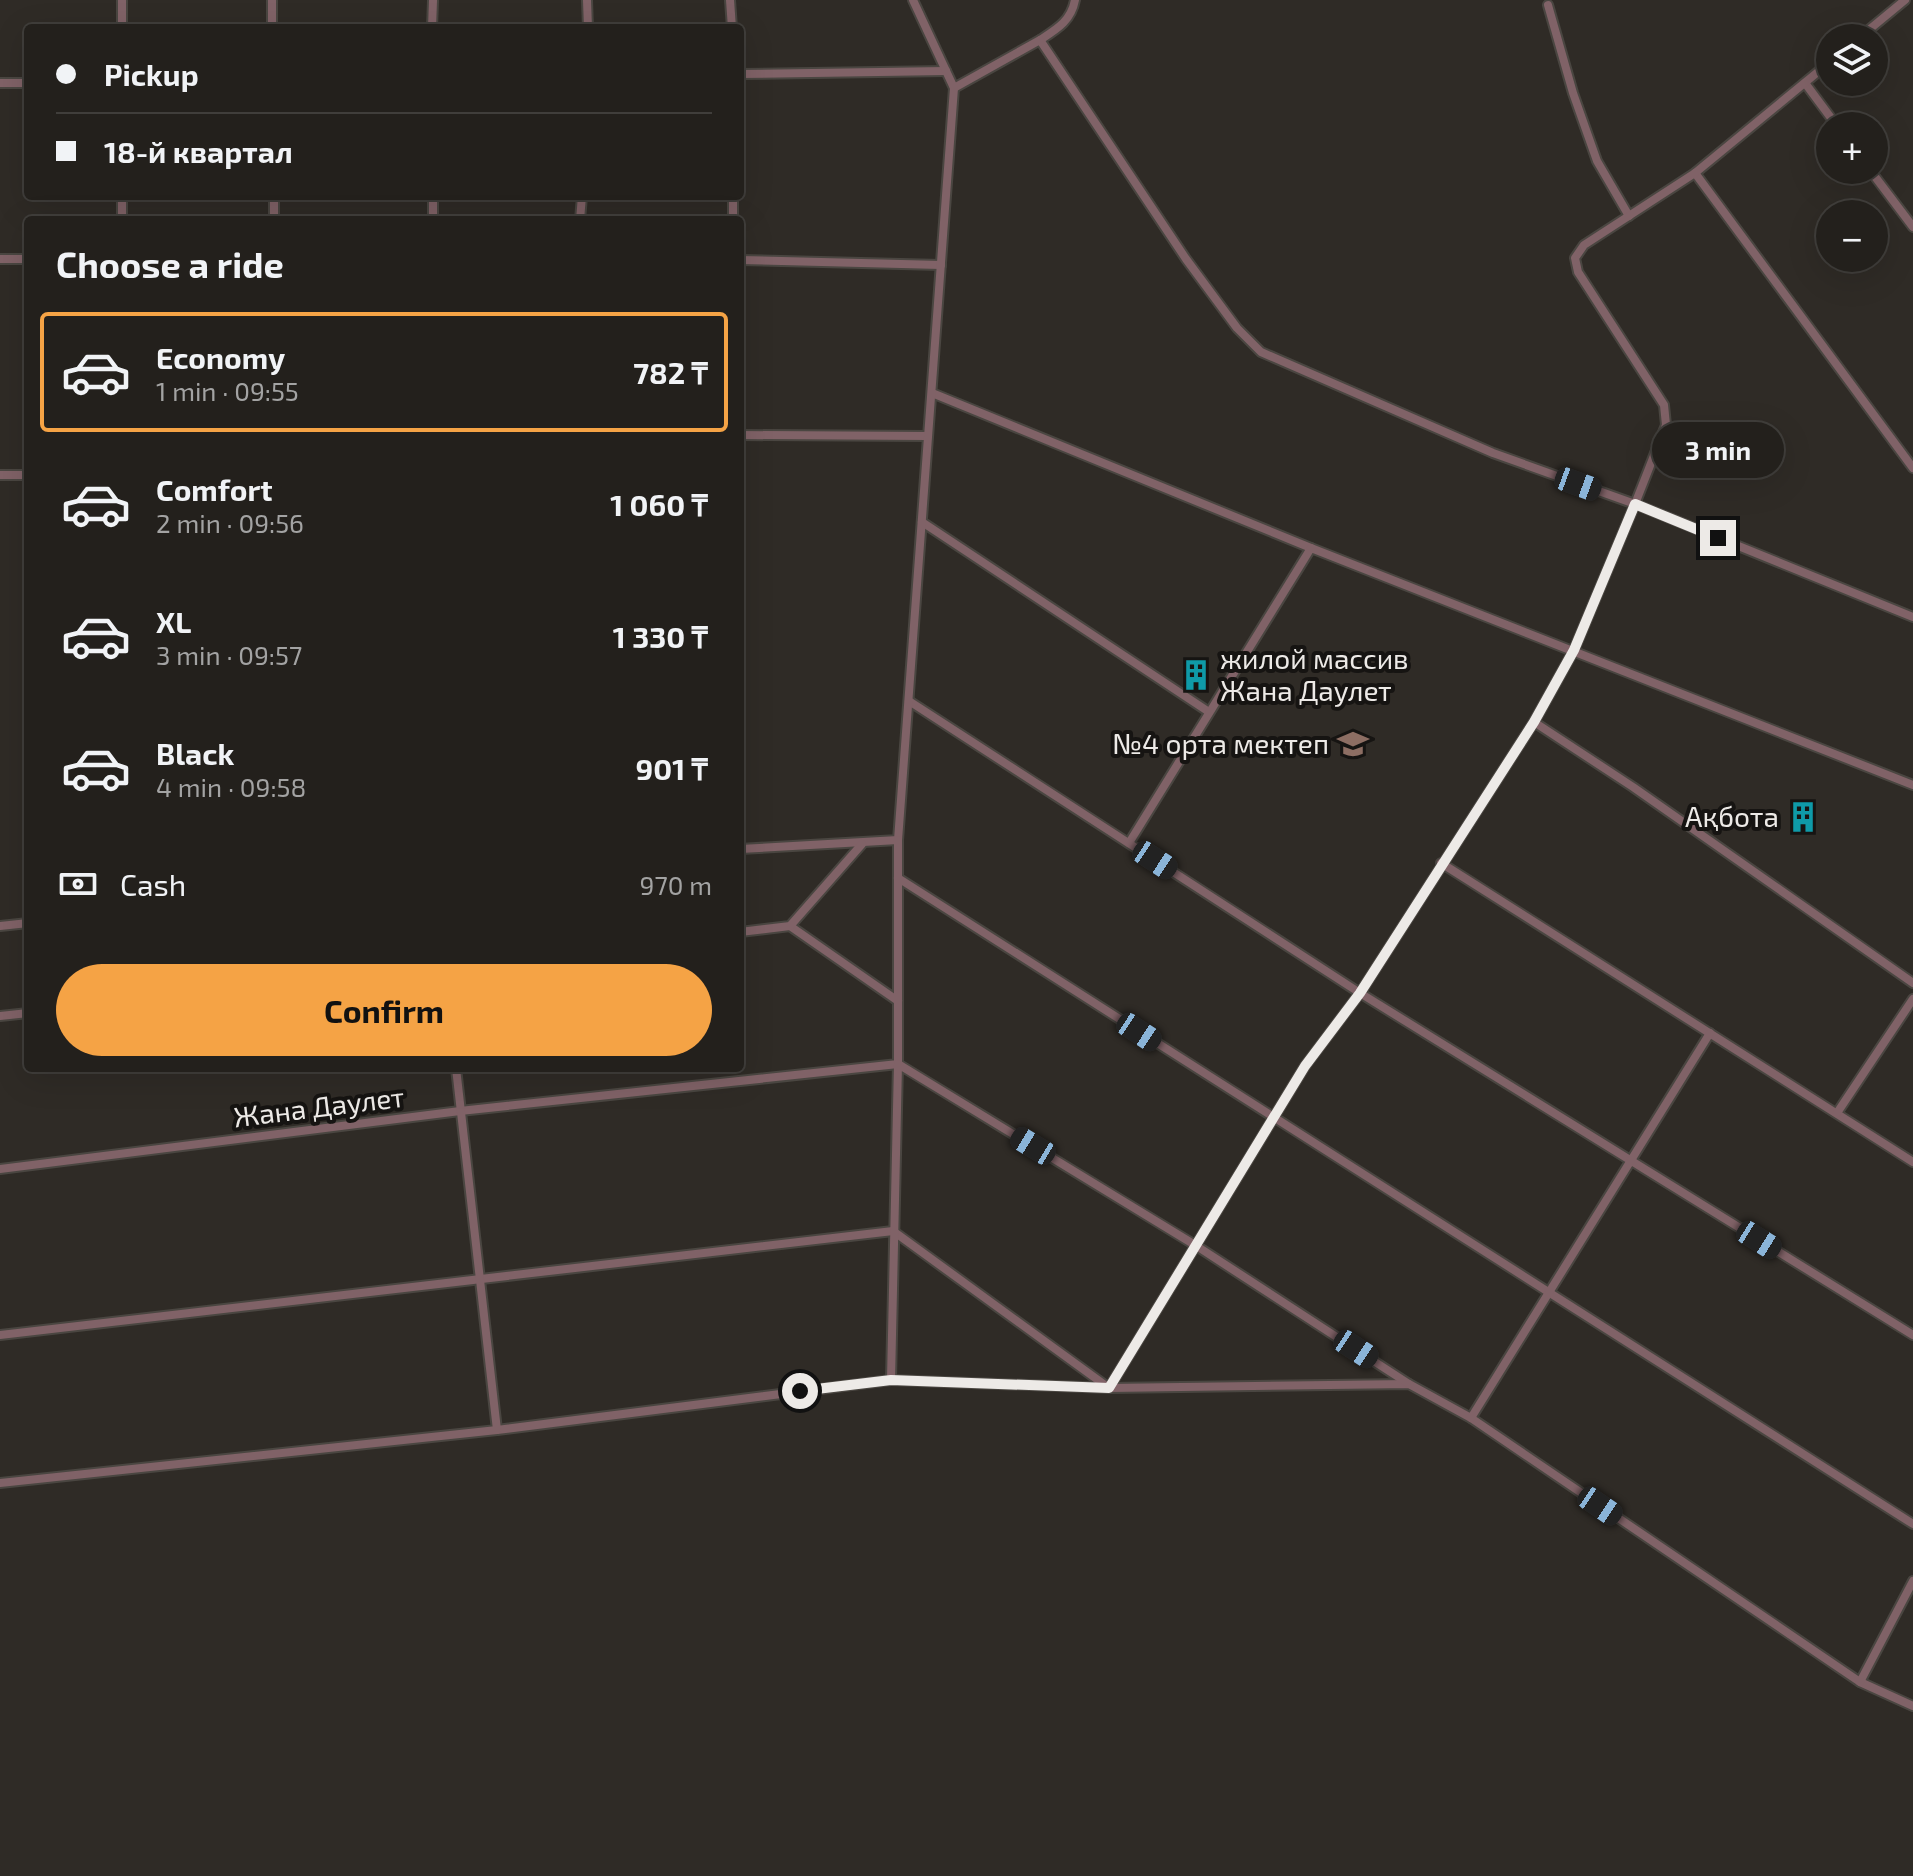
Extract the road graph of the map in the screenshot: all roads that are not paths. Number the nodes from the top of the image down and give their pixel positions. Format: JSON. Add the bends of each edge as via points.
{"nodes":[{"id":1,"x":122,"y":0,"type":"edge"},
{"id":2,"x":272,"y":0,"type":"edge"},
{"id":3,"x":433,"y":0,"type":"edge"},
{"id":4,"x":587,"y":0,"type":"edge"},
{"id":5,"x":730,"y":0,"type":"edge"},
{"id":6,"x":913,"y":0,"type":"edge"},
{"id":7,"x":1075,"y":0,"type":"edge"},
{"id":8,"x":1905,"y":0,"type":"edge"},
{"id":9,"x":1548,"y":5,"type":"dead end"},
{"id":10,"x":122,"y":24,"type":"edge"},
{"id":11,"x":272,"y":24,"type":"edge"},
{"id":12,"x":432,"y":24,"type":"edge"},
{"id":13,"x":588,"y":24,"type":"edge"},
{"id":14,"x":732,"y":24,"type":"edge"},
{"id":15,"x":1876,"y":24,"type":"edge"},
{"id":16,"x":1040,"y":40,"type":"junction"},
{"id":17,"x":946,"y":71,"type":"junction"},
{"id":18,"x":744,"y":74,"type":"edge"},
{"id":19,"x":1816,"y":74,"type":"edge"},
{"id":20,"x":0,"y":83,"type":"edge"},
{"id":21,"x":24,"y":83,"type":"edge"},
{"id":22,"x":1805,"y":83,"type":"junction"},
{"id":23,"x":954,"y":88,"type":"junction"},
{"id":24,"x":1827,"y":112,"type":"edge"},
{"id":25,"x":1695,"y":173,"type":"junction"},
{"id":26,"x":1881,"y":184,"type":"edge"},
{"id":27,"x":1629,"y":216,"type":"junction"},
{"id":28,"x":1913,"y":227,"type":"edge"},
{"id":29,"x":0,"y":259,"type":"edge"},
{"id":30,"x":24,"y":259,"type":"edge"},
{"id":31,"x":744,"y":260,"type":"edge"},
{"id":32,"x":941,"y":265,"type":"junction"},
{"id":33,"x":932,"y":393,"type":"junction"},
{"id":34,"x":744,"y":435,"type":"edge"},
{"id":35,"x":928,"y":436,"type":"junction"},
{"id":36,"x":1913,"y":468,"type":"edge"},
{"id":37,"x":0,"y":475,"type":"edge"},
{"id":38,"x":24,"y":475,"type":"edge"},
{"id":39,"x":1635,"y":504,"type":"junction"},
{"id":40,"x":922,"y":522,"type":"junction"},
{"id":41,"x":1311,"y":548,"type":"junction"},
{"id":42,"x":1913,"y":617,"type":"edge"},
{"id":43,"x":1574,"y":650,"type":"junction"},
{"id":44,"x":909,"y":701,"type":"junction"},
{"id":45,"x":1209,"y":712,"type":"junction"},
{"id":46,"x":1534,"y":722,"type":"junction"},
{"id":47,"x":1913,"y":785,"type":"edge"},
{"id":48,"x":898,"y":840,"type":"junction"},
{"id":49,"x":1129,"y":843,"type":"junction"},
{"id":50,"x":862,"y":844,"type":"junction"},
{"id":51,"x":744,"y":849,"type":"edge"},
{"id":52,"x":1441,"y":863,"type":"junction"},
{"id":53,"x":898,"y":878,"type":"junction"},
{"id":54,"x":24,"y":923,"type":"edge"},
{"id":55,"x":0,"y":926,"type":"edge"},
{"id":56,"x":790,"y":926,"type":"junction"},
{"id":57,"x":744,"y":932,"type":"edge"},
{"id":58,"x":1913,"y":983,"type":"edge"},
{"id":59,"x":1360,"y":993,"type":"junction"},
{"id":60,"x":1913,"y":999,"type":"edge"},
{"id":61,"x":898,"y":1001,"type":"junction"},
{"id":62,"x":24,"y":1013,"type":"edge"},
{"id":63,"x":0,"y":1016,"type":"edge"},
{"id":64,"x":1710,"y":1033,"type":"junction"},
{"id":65,"x":898,"y":1064,"type":"junction"},
{"id":66,"x":456,"y":1072,"type":"edge"},
{"id":67,"x":460,"y":1111,"type":"junction"},
{"id":68,"x":1837,"y":1113,"type":"junction"},
{"id":69,"x":1272,"y":1118,"type":"junction"},
{"id":70,"x":1631,"y":1160,"type":"junction"},
{"id":71,"x":1913,"y":1162,"type":"edge"},
{"id":72,"x":0,"y":1169,"type":"edge"},
{"id":73,"x":893,"y":1231,"type":"junction"},
{"id":74,"x":1195,"y":1245,"type":"junction"},
{"id":75,"x":480,"y":1281,"type":"junction"},
{"id":76,"x":1548,"y":1293,"type":"junction"},
{"id":77,"x":0,"y":1335,"type":"edge"},
{"id":78,"x":1913,"y":1335,"type":"edge"},
{"id":79,"x":891,"y":1380,"type":"junction"},
{"id":80,"x":1409,"y":1384,"type":"junction"},
{"id":81,"x":1109,"y":1388,"type":"junction"},
{"id":82,"x":1471,"y":1418,"type":"junction"},
{"id":83,"x":497,"y":1430,"type":"junction"},
{"id":84,"x":0,"y":1483,"type":"edge"},
{"id":85,"x":1913,"y":1524,"type":"edge"},
{"id":86,"x":1913,"y":1581,"type":"edge"},
{"id":87,"x":1860,"y":1682,"type":"junction"},
{"id":88,"x":1913,"y":1706,"type":"edge"}],
"edges":[{"from":1,"to":10,"type":"street"},
{"from":2,"to":11,"type":"street"},
{"from":3,"to":12,"type":"street"},
{"from":4,"to":13,"type":"street"},
{"from":5,"to":14,"type":"street"},
{"from":6,"to":17,"type":"street"},
{"from":7,"to":16,"type":"street","via":[[1063,26]]},
{"from":8,"to":15,"type":"street"},
{"from":9,"to":27,"type":"street","via":[[1597,161]]},
{"from":16,"to":23,"type":"street"},
{"from":16,"to":39,"type":"street","via":[[1186,259],[1261,352],[1493,453]]},
{"from":17,"to":18,"type":"street"},
{"from":17,"to":23,"type":"street"},
{"from":19,"to":22,"type":"street"},
{"from":20,"to":21,"type":"street"},
{"from":22,"to":24,"type":"street"},
{"from":22,"to":25,"type":"street"},
{"from":23,"to":32,"type":"street"},
{"from":25,"to":27,"type":"street"},
{"from":25,"to":36,"type":"street"},
{"from":26,"to":28,"type":"street"},
{"from":27,"to":39,"type":"street","via":[[1584,245],[1575,258],[1578,272],[1664,405],[1666,425]]},
{"from":29,"to":30,"type":"street"},
{"from":31,"to":32,"type":"street"},
{"from":32,"to":33,"type":"street"},
{"from":33,"to":35,"type":"street"},
{"from":33,"to":41,"type":"street"},
{"from":34,"to":35,"type":"street"},
{"from":35,"to":40,"type":"street"},
{"from":37,"to":38,"type":"street"},
{"from":39,"to":42,"type":"street"},
{"from":39,"to":43,"type":"street"},
{"from":40,"to":44,"type":"street"},
{"from":40,"to":45,"type":"street"},
{"from":41,"to":43,"type":"street"},
{"from":41,"to":45,"type":"street"},
{"from":43,"to":46,"type":"street"},
{"from":43,"to":47,"type":"street"},
{"from":44,"to":48,"type":"street"},
{"from":44,"to":49,"type":"street"},
{"from":45,"to":49,"type":"street"},
{"from":46,"to":52,"type":"street"},
{"from":46,"to":58,"type":"street"},
{"from":48,"to":50,"type":"street"},
{"from":48,"to":53,"type":"street"},
{"from":49,"to":59,"type":"street"},
{"from":50,"to":51,"type":"street"},
{"from":50,"to":56,"type":"street"},
{"from":52,"to":59,"type":"street"},
{"from":52,"to":64,"type":"street"},
{"from":53,"to":61,"type":"street"},
{"from":53,"to":69,"type":"street"},
{"from":54,"to":55,"type":"street"},
{"from":56,"to":57,"type":"street"},
{"from":56,"to":61,"type":"street"},
{"from":59,"to":69,"type":"street"},
{"from":59,"to":70,"type":"street"},
{"from":60,"to":68,"type":"street"},
{"from":61,"to":65,"type":"street"},
{"from":62,"to":63,"type":"street"},
{"from":64,"to":68,"type":"street"},
{"from":64,"to":70,"type":"street"},
{"from":65,"to":67,"type":"street","name":"Жана Даулет"},
{"from":65,"to":73,"type":"street"},
{"from":65,"to":74,"type":"street"},
{"from":66,"to":67,"type":"street"},
{"from":67,"to":72,"type":"street","name":"Жана Даулет"},
{"from":67,"to":75,"type":"street"},
{"from":68,"to":71,"type":"street"},
{"from":69,"to":74,"type":"street"},
{"from":69,"to":76,"type":"street"},
{"from":70,"to":76,"type":"street"},
{"from":70,"to":78,"type":"street"},
{"from":73,"to":75,"type":"street"},
{"from":73,"to":79,"type":"street"},
{"from":73,"to":81,"type":"street"},
{"from":74,"to":80,"type":"street"},
{"from":74,"to":81,"type":"street"},
{"from":75,"to":77,"type":"street"},
{"from":75,"to":83,"type":"street"},
{"from":76,"to":82,"type":"street"},
{"from":76,"to":85,"type":"street"},
{"from":79,"to":81,"type":"street"},
{"from":79,"to":83,"type":"street"},
{"from":80,"to":81,"type":"street"},
{"from":80,"to":82,"type":"street"},
{"from":82,"to":87,"type":"street"},
{"from":83,"to":84,"type":"street"},
{"from":86,"to":87,"type":"street"},
{"from":87,"to":88,"type":"street"}]}
